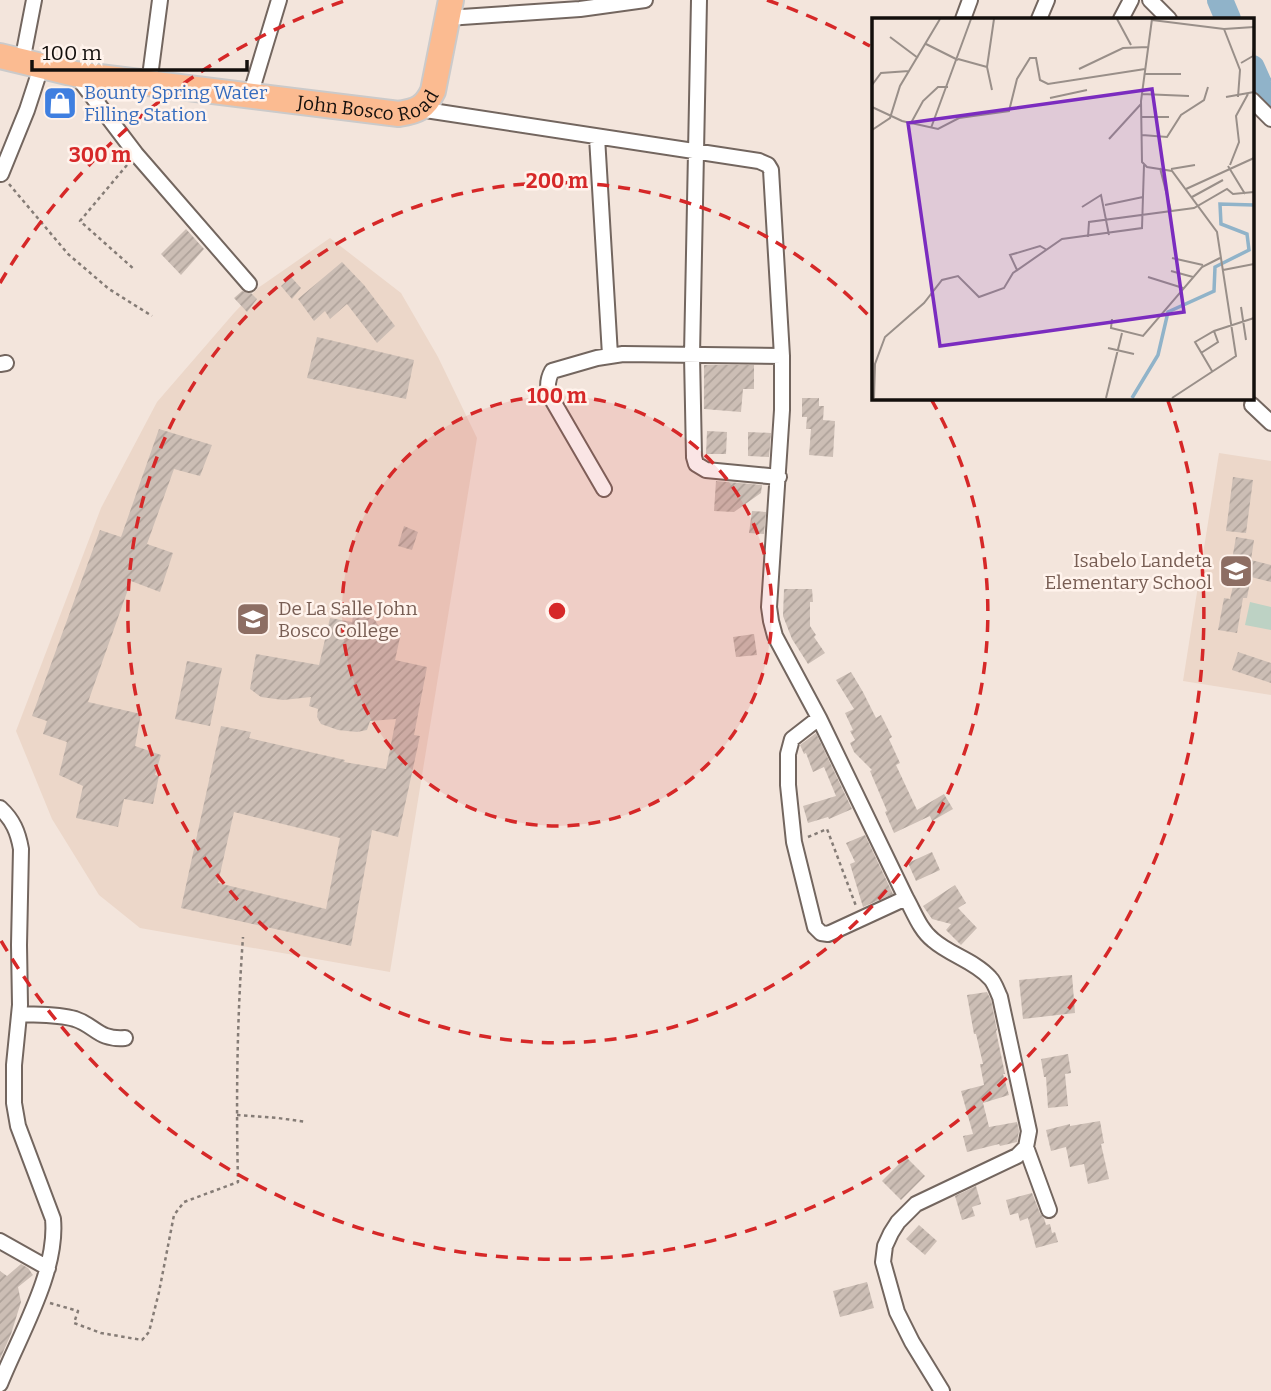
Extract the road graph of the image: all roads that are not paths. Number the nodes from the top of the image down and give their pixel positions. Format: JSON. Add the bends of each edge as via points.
{"nodes":[{"id":1,"x":34,"y":0,"type":"edge"},
{"id":2,"x":160,"y":0,"type":"edge"},
{"id":3,"x":279,"y":0,"type":"edge"},
{"id":4,"x":645,"y":0,"type":"edge"},
{"id":5,"x":699,"y":0,"type":"edge"},
{"id":6,"x":970,"y":0,"type":"edge"},
{"id":7,"x":1046,"y":0,"type":"edge"},
{"id":8,"x":1131,"y":0,"type":"edge"},
{"id":9,"x":1150,"y":0,"type":"edge"},
{"id":10,"x":449,"y":9,"type":"edge"},
{"id":11,"x":964,"y":18,"type":"edge"},
{"id":12,"x":1039,"y":18,"type":"edge"},
{"id":13,"x":1122,"y":18,"type":"edge"},
{"id":14,"x":1168,"y":18,"type":"edge"},
{"id":15,"x":21,"y":61,"type":"edge"},
{"id":16,"x":75,"y":74,"type":"junction"},
{"id":17,"x":149,"y":84,"type":"junction"},
{"id":18,"x":250,"y":96,"type":"junction"},
{"id":19,"x":1254,"y":102,"type":"edge"},
{"id":20,"x":419,"y":109,"type":"junction"},
{"id":21,"x":1271,"y":120,"type":"edge"},
{"id":22,"x":597,"y":137,"type":"junction"},
{"id":23,"x":696,"y":152,"type":"junction"},
{"id":24,"x":1,"y":173,"type":"edge"},
{"id":25,"x":249,"y":284,"type":"dead end"},
{"id":26,"x":610,"y":355,"type":"junction"},
{"id":27,"x":692,"y":355,"type":"junction"},
{"id":28,"x":782,"y":356,"type":"junction"},
{"id":29,"x":1252,"y":405,"type":"dead end"},
{"id":30,"x":1271,"y":423,"type":"edge"},
{"id":31,"x":779,"y":477,"type":"junction"},
{"id":32,"x":604,"y":489,"type":"dead end"},
{"id":33,"x":819,"y":718,"type":"junction"},
{"id":34,"x":0,"y":808,"type":"edge"},
{"id":35,"x":906,"y":898,"type":"junction"},
{"id":36,"x":20,"y":1014,"type":"junction"},
{"id":37,"x":125,"y":1038,"type":"dead end"},
{"id":38,"x":1026,"y":1147,"type":"junction"},
{"id":39,"x":1049,"y":1210,"type":"dead end"},
{"id":40,"x":0,"y":1241,"type":"edge"},
{"id":41,"x":48,"y":1268,"type":"junction"},
{"id":42,"x":1,"y":1376,"type":"edge"},
{"id":43,"x":942,"y":1391,"type":"edge"}],
"edges":[{"from":1,"to":15,"type":"street"},
{"from":2,"to":17,"type":"street"},
{"from":3,"to":18,"type":"street"},
{"from":4,"to":10,"type":"street","via":[[580,9]]},
{"from":5,"to":23,"type":"street"},
{"from":6,"to":11,"type":"street"},
{"from":7,"to":12,"type":"street"},
{"from":8,"to":13,"type":"street"},
{"from":9,"to":14,"type":"street"},
{"from":10,"to":20,"type":"highway","name":"John Bosco Road","via":[[433,91]]},
{"from":15,"to":16,"type":"highway","name":"John Bosco Road"},
{"from":15,"to":24,"type":"street","via":[[27,110]]},
{"from":16,"to":17,"type":"highway","name":"John Bosco Road"},
{"from":16,"to":25,"type":"street","via":[[136,154]]},
{"from":17,"to":18,"type":"highway","name":"John Bosco Road"},
{"from":18,"to":20,"type":"highway","name":"John Bosco Road","via":[[399,114]]},
{"from":19,"to":21,"type":"street"},
{"from":20,"to":22,"type":"street"},
{"from":22,"to":23,"type":"street"},
{"from":22,"to":26,"type":"street"},
{"from":23,"to":27,"type":"street"},
{"from":23,"to":28,"type":"street","via":[[759,161],[771,170]]},
{"from":26,"to":27,"type":"street"},
{"from":26,"to":32,"type":"street","via":[[559,368],[548,379],[550,396]]},
{"from":27,"to":28,"type":"street"},
{"from":27,"to":31,"type":"street","via":[[696,464],[706,470]]},
{"from":28,"to":31,"type":"street"},
{"from":29,"to":30,"type":"street"},
{"from":31,"to":33,"type":"street","via":[[771,621]]},
{"from":33,"to":35,"type":"street"},
{"from":33,"to":35,"type":"street","via":[[792,739],[788,785],[794,842],[817,931],[828,934]]},
{"from":34,"to":36,"type":"street","via":[[12,821],[21,849]]},
{"from":35,"to":38,"type":"street","via":[[934,942],[982,971],[995,985],[1029,1131]]},
{"from":36,"to":37,"type":"street","via":[[75,1019],[105,1037]]},
{"from":36,"to":41,"type":"street","via":[[14,1103],[22,1138],[53,1219]]},
{"from":38,"to":39,"type":"street"},
{"from":38,"to":43,"type":"street","via":[[1017,1156],[916,1204],[898,1222],[885,1246],[883,1262],[897,1312]]},
{"from":40,"to":41,"type":"street"},
{"from":41,"to":42,"type":"street"}]}
